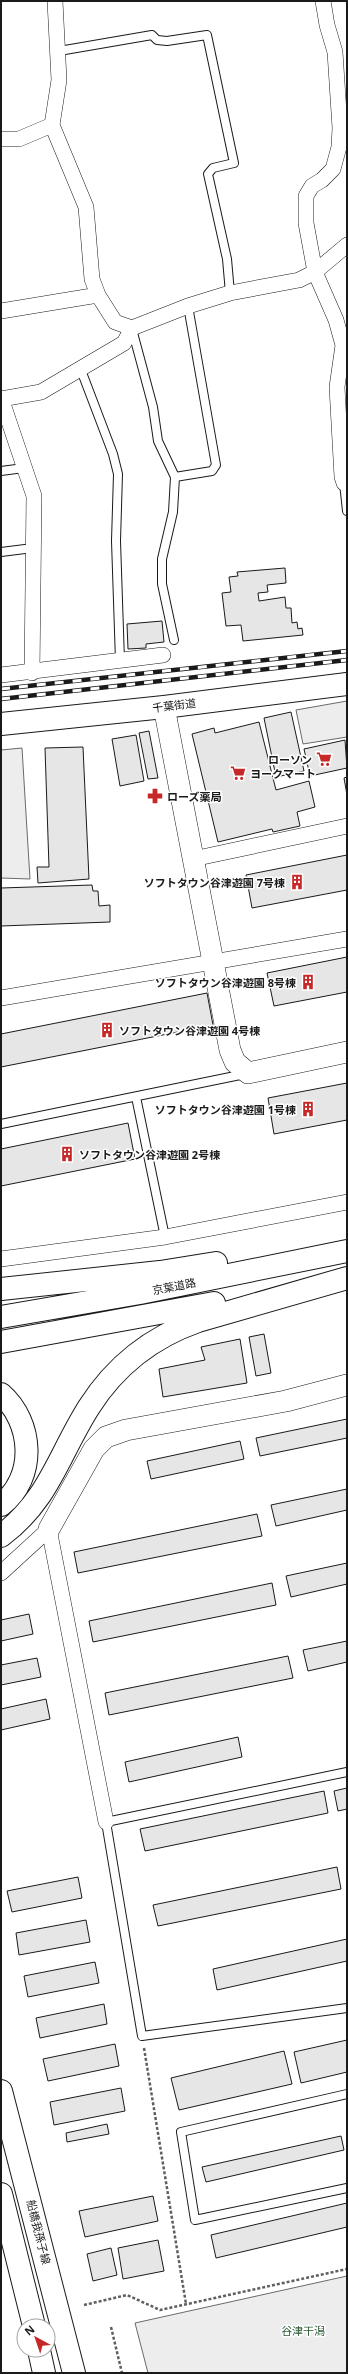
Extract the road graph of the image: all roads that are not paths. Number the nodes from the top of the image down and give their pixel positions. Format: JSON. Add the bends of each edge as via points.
{"nodes":[{"id":1,"x":55,"y":1,"type":"edge"},
{"id":2,"x":323,"y":1,"type":"edge"},
{"id":3,"x":59,"y":51,"type":"junction"},
{"id":4,"x":52,"y":125,"type":"junction"},
{"id":5,"x":1,"y":139,"type":"edge"},
{"id":6,"x":347,"y":245,"type":"edge"},
{"id":7,"x":315,"y":272,"type":"junction"},
{"id":8,"x":230,"y":293,"type":"junction"},
{"id":9,"x":98,"y":295,"type":"junction"},
{"id":10,"x":188,"y":306,"type":"junction"},
{"id":11,"x":1,"y":311,"type":"edge"},
{"id":12,"x":132,"y":328,"type":"junction"},
{"id":13,"x":345,"y":344,"type":"edge"},
{"id":14,"x":81,"y":370,"type":"junction"},
{"id":15,"x":1,"y":399,"type":"edge"},
{"id":16,"x":24,"y":468,"type":"junction"},
{"id":17,"x":1,"y":470,"type":"edge"},
{"id":18,"x":175,"y":477,"type":"junction"},
{"id":19,"x":346,"y":483,"type":"edge"},
{"id":20,"x":347,"y":511,"type":"edge"},
{"id":21,"x":33,"y":548,"type":"junction"},
{"id":22,"x":1,"y":552,"type":"edge"},
{"id":23,"x":174,"y":640,"type":"dead end"},
{"id":24,"x":163,"y":655,"type":"dead end"},
{"id":25,"x":120,"y":661,"type":"junction"},
{"id":26,"x":32,"y":673,"type":"junction"},
{"id":27,"x":1,"y":675,"type":"edge"},
{"id":28,"x":347,"y":684,"type":"edge"},
{"id":29,"x":164,"y":707,"type":"junction"},
{"id":30,"x":1,"y":724,"type":"edge"},
{"id":31,"x":347,"y":826,"type":"edge"},
{"id":32,"x":193,"y":859,"type":"junction"},
{"id":33,"x":347,"y":939,"type":"edge"},
{"id":34,"x":212,"y":962,"type":"junction"},
{"id":35,"x":1,"y":998,"type":"edge"},
{"id":36,"x":347,"y":1052,"type":"edge"},
{"id":37,"x":248,"y":1073,"type":"junction"},
{"id":38,"x":136,"y":1096,"type":"junction"},
{"id":39,"x":1,"y":1124,"type":"edge"},
{"id":40,"x":347,"y":1202,"type":"edge"},
{"id":41,"x":165,"y":1237,"type":"junction"},
{"id":42,"x":347,"y":1247,"type":"edge"},
{"id":43,"x":347,"y":1251,"type":"edge"},
{"id":44,"x":1,"y":1259,"type":"edge"},
{"id":45,"x":347,"y":1278,"type":"edge"},
{"id":46,"x":1,"y":1289,"type":"edge"},
{"id":47,"x":1,"y":1317,"type":"edge"},
{"id":48,"x":1,"y":1342,"type":"edge"},
{"id":49,"x":347,"y":1385,"type":"edge"},
{"id":50,"x":1,"y":1394,"type":"edge"},
{"id":51,"x":1,"y":1506,"type":"edge"},
{"id":52,"x":49,"y":1529,"type":"junction"},
{"id":53,"x":1,"y":1536,"type":"edge"},
{"id":54,"x":1,"y":1573,"type":"edge"},
{"id":55,"x":347,"y":1772,"type":"edge"},
{"id":56,"x":106,"y":1822,"type":"junction"},
{"id":57,"x":347,"y":2008,"type":"edge"},
{"id":58,"x":1,"y":2091,"type":"edge"},
{"id":59,"x":347,"y":2094,"type":"edge"},
{"id":60,"x":347,"y":2188,"type":"edge"},
{"id":61,"x":1,"y":2194,"type":"edge"},
{"id":62,"x":32,"y":2318,"type":"edge"},
{"id":63,"x":41,"y":2358,"type":"edge"},
{"id":64,"x":44,"y":2373,"type":"edge"},
{"id":65,"x":74,"y":2373,"type":"edge"}],
"edges":[{"from":1,"to":3,"type":"street"},
{"from":2,"to":7,"type":"street","via":[[335,52],[340,128],[339,147],[333,169],[312,186],[306,196],[306,223]]},
{"from":3,"to":4,"type":"street","via":[[59,80]]},
{"from":3,"to":8,"type":"lane","via":[[152,35],[157,40],[167,41],[207,34],[234,163],[213,168],[208,174],[227,259]]},
{"from":4,"to":5,"type":"street","via":[[19,139]]},
{"from":4,"to":9,"type":"street","via":[[86,207],[92,279]]},
{"from":6,"to":7,"type":"street"},
{"from":7,"to":8,"type":"street","via":[[299,280]]},
{"from":7,"to":13,"type":"street"},
{"from":8,"to":10,"type":"street"},
{"from":9,"to":11,"type":"street"},
{"from":9,"to":12,"type":"street","via":[[115,322]]},
{"from":10,"to":12,"type":"street"},
{"from":10,"to":18,"type":"lane","via":[[216,465],[212,471]]},
{"from":12,"to":14,"type":"street","via":[[124,343]]},
{"from":12,"to":18,"type":"lane","via":[[153,407],[158,441]]},
{"from":13,"to":19,"type":"street","via":[[337,387],[342,477]]},
{"from":14,"to":15,"type":"street","via":[[41,392]]},
{"from":14,"to":25,"type":"lane","via":[[118,474],[116,541]]},
{"from":15,"to":16,"type":"street"},
{"from":16,"to":17,"type":"lane"},
{"from":16,"to":21,"type":"street","via":[[34,496]]},
{"from":18,"to":23,"type":"lane","via":[[173,512],[162,559],[162,584]]},
{"from":19,"to":20,"type":"lane"},
{"from":21,"to":22,"type":"lane"},
{"from":21,"to":26,"type":"street"},
{"from":24,"to":25,"type":"street"},
{"from":25,"to":26,"type":"street"},
{"from":26,"to":27,"type":"street"},
{"from":28,"to":29,"type":"main road","name":"千葉街道"},
{"from":29,"to":30,"type":"main road","name":"千葉街道"},
{"from":29,"to":32,"type":"street"},
{"from":31,"to":32,"type":"street"},
{"from":32,"to":34,"type":"street"},
{"from":33,"to":34,"type":"street"},
{"from":34,"to":35,"type":"street"},
{"from":34,"to":37,"type":"street","via":[[230,1050],[234,1062]]},
{"from":36,"to":37,"type":"street"},
{"from":37,"to":38,"type":"lane"},
{"from":38,"to":39,"type":"lane"},
{"from":38,"to":41,"type":"lane"},
{"from":40,"to":41,"type":"street"},
{"from":41,"to":44,"type":"street"},
{"from":42,"to":46,"type":"main road","via":[[160,1272]]},
{"from":43,"to":47,"type":"main road","name":"京葉道路"},
{"from":45,"to":48,"type":"main road"},
{"from":45,"to":53,"type":"main road","via":[[198,1320],[175,1329],[149,1344],[106,1384],[89,1408],[39,1498],[20,1522]]},
{"from":49,"to":52,"type":"street","via":[[286,1401],[126,1430],[106,1437],[94,1450]]},
{"from":50,"to":51,"type":"main road","via":[[18,1413],[25,1430],[27,1450],[24,1469],[17,1486]]},
{"from":52,"to":54,"type":"street"},
{"from":52,"to":56,"type":"street"},
{"from":55,"to":56,"type":"lane"},
{"from":56,"to":57,"type":"lane","via":[[142,2036]]},
{"from":58,"to":65,"type":"main road","name":"船橋我孫子線"},
{"from":59,"to":60,"type":"lane","via":[[181,2132],[195,2220]]},
{"from":61,"to":62,"type":"main road"},
{"from":63,"to":64,"type":"main road"}]}
